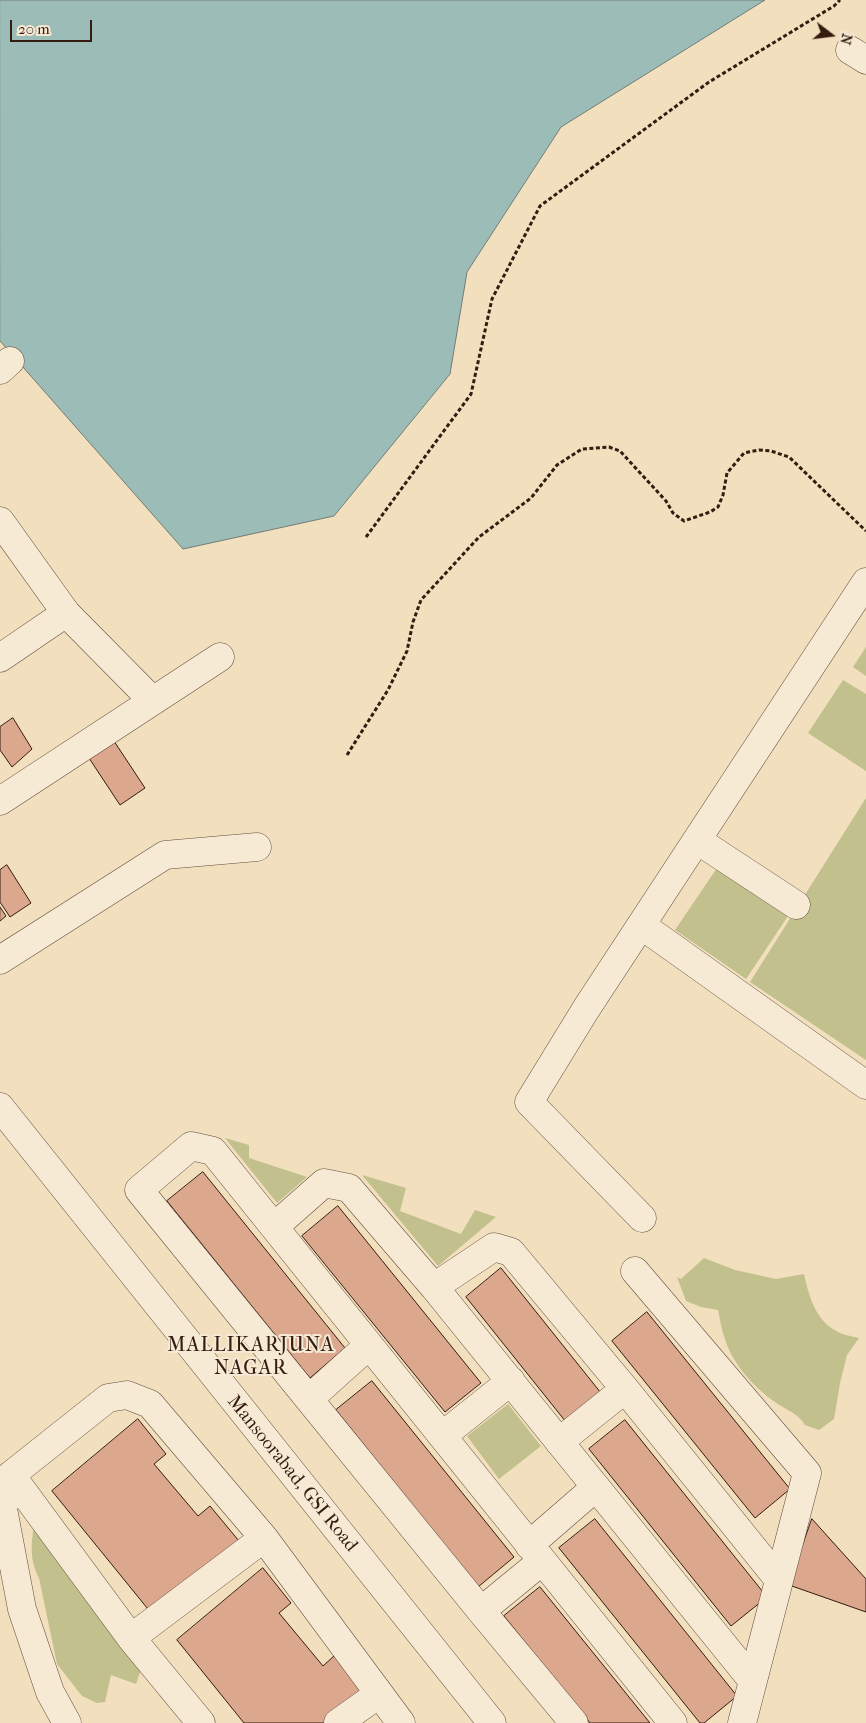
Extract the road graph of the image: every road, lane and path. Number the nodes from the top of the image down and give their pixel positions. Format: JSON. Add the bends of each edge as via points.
{"nodes":[{"id":1,"x":840,"y":0,"type":"edge"},
{"id":2,"x":0,"y":521,"type":"edge"},
{"id":3,"x":866,"y":531,"type":"edge"},
{"id":4,"x":366,"y":537,"type":"dead end"},
{"id":5,"x":865,"y":587,"type":"edge"},
{"id":6,"x":66,"y":613,"type":"junction"},
{"id":7,"x":220,"y":657,"type":"dead end"},
{"id":8,"x":0,"y":658,"type":"edge"},
{"id":9,"x":153,"y":701,"type":"junction"},
{"id":10,"x":347,"y":755,"type":"dead end"},
{"id":11,"x":0,"y":802,"type":"edge"},
{"id":12,"x":697,"y":840,"type":"junction"},
{"id":13,"x":258,"y":847,"type":"dead end"},
{"id":14,"x":796,"y":905,"type":"dead end"},
{"id":15,"x":641,"y":926,"type":"junction"},
{"id":16,"x":0,"y":960,"type":"edge"},
{"id":17,"x":866,"y":1085,"type":"edge"},
{"id":18,"x":0,"y":1107,"type":"edge"},
{"id":19,"x":642,"y":1218,"type":"dead end"},
{"id":20,"x":274,"y":1227,"type":"junction"},
{"id":21,"x":635,"y":1272,"type":"dead end"},
{"id":22,"x":434,"y":1288,"type":"junction"},
{"id":23,"x":369,"y":1345,"type":"junction"},
{"id":24,"x":511,"y":1381,"type":"junction"},
{"id":25,"x":625,"y":1389,"type":"junction"},
{"id":26,"x":309,"y":1399,"type":"junction"},
{"id":27,"x":442,"y":1436,"type":"junction"},
{"id":28,"x":559,"y":1442,"type":"junction"},
{"id":29,"x":11,"y":1474,"type":"junction"},
{"id":30,"x":596,"y":1487,"type":"junction"},
{"id":31,"x":264,"y":1538,"type":"junction"},
{"id":32,"x":536,"y":1553,"type":"junction"},
{"id":33,"x":779,"y":1580,"type":"junction"},
{"id":34,"x":481,"y":1612,"type":"junction"},
{"id":35,"x":131,"y":1638,"type":"junction"},
{"id":36,"x":752,"y":1680,"type":"junction"},
{"id":37,"x":379,"y":1694,"type":"junction"},
{"id":38,"x":67,"y":1723,"type":"edge"},
{"id":39,"x":201,"y":1723,"type":"edge"},
{"id":40,"x":338,"y":1723,"type":"edge"},
{"id":41,"x":401,"y":1723,"type":"edge"},
{"id":42,"x":492,"y":1723,"type":"edge"},
{"id":43,"x":574,"y":1723,"type":"edge"},
{"id":44,"x":673,"y":1723,"type":"edge"},
{"id":45,"x":742,"y":1723,"type":"edge"}],
"edges":[{"from":1,"to":4,"type":"path","via":[[709,82],[540,206],[492,299],[471,394]]},
{"from":2,"to":6,"type":"street"},
{"from":3,"to":10,"type":"path","via":[[789,457],[771,451],[744,453],[727,473],[718,507],[684,521],[673,513],[620,451],[609,447],[582,449],[556,465],[532,498],[479,537],[422,600],[407,651],[388,690]]},
{"from":5,"to":12,"type":"street"},
{"from":6,"to":8,"type":"street"},
{"from":6,"to":9,"type":"street"},
{"from":7,"to":9,"type":"street"},
{"from":9,"to":11,"type":"street"},
{"from":12,"to":14,"type":"street"},
{"from":12,"to":15,"type":"street"},
{"from":13,"to":16,"type":"street","via":[[165,854]]},
{"from":15,"to":17,"type":"street"},
{"from":15,"to":19,"type":"street","via":[[529,1102]]},
{"from":18,"to":42,"type":"street","name":"Mansoorabad, GSI Road"},
{"from":20,"to":22,"type":"street","via":[[324,1182],[349,1188]]},
{"from":20,"to":23,"type":"street"},
{"from":20,"to":26,"type":"street","via":[[213,1150],[191,1146],[139,1190]]},
{"from":21,"to":33,"type":"street","via":[[807,1474]]},
{"from":22,"to":24,"type":"street"},
{"from":22,"to":25,"type":"street","via":[[494,1247],[511,1252]]},
{"from":23,"to":26,"type":"street"},
{"from":23,"to":27,"type":"street"},
{"from":24,"to":27,"type":"street"},
{"from":24,"to":28,"type":"street"},
{"from":25,"to":28,"type":"street"},
{"from":25,"to":33,"type":"street"},
{"from":26,"to":34,"type":"street"},
{"from":27,"to":32,"type":"street"},
{"from":28,"to":30,"type":"street"},
{"from":29,"to":31,"type":"street","via":[[108,1398],[127,1395],[150,1404]]},
{"from":29,"to":35,"type":"street"},
{"from":29,"to":38,"type":"street","via":[[3,1509],[22,1609],[50,1692]]},
{"from":30,"to":32,"type":"street"},
{"from":30,"to":36,"type":"street"},
{"from":31,"to":35,"type":"street"},
{"from":31,"to":37,"type":"street"},
{"from":32,"to":34,"type":"street"},
{"from":32,"to":44,"type":"street"},
{"from":33,"to":36,"type":"street"},
{"from":34,"to":43,"type":"street"},
{"from":35,"to":39,"type":"street"},
{"from":36,"to":45,"type":"street"},
{"from":37,"to":40,"type":"street"},
{"from":37,"to":41,"type":"street"}]}
